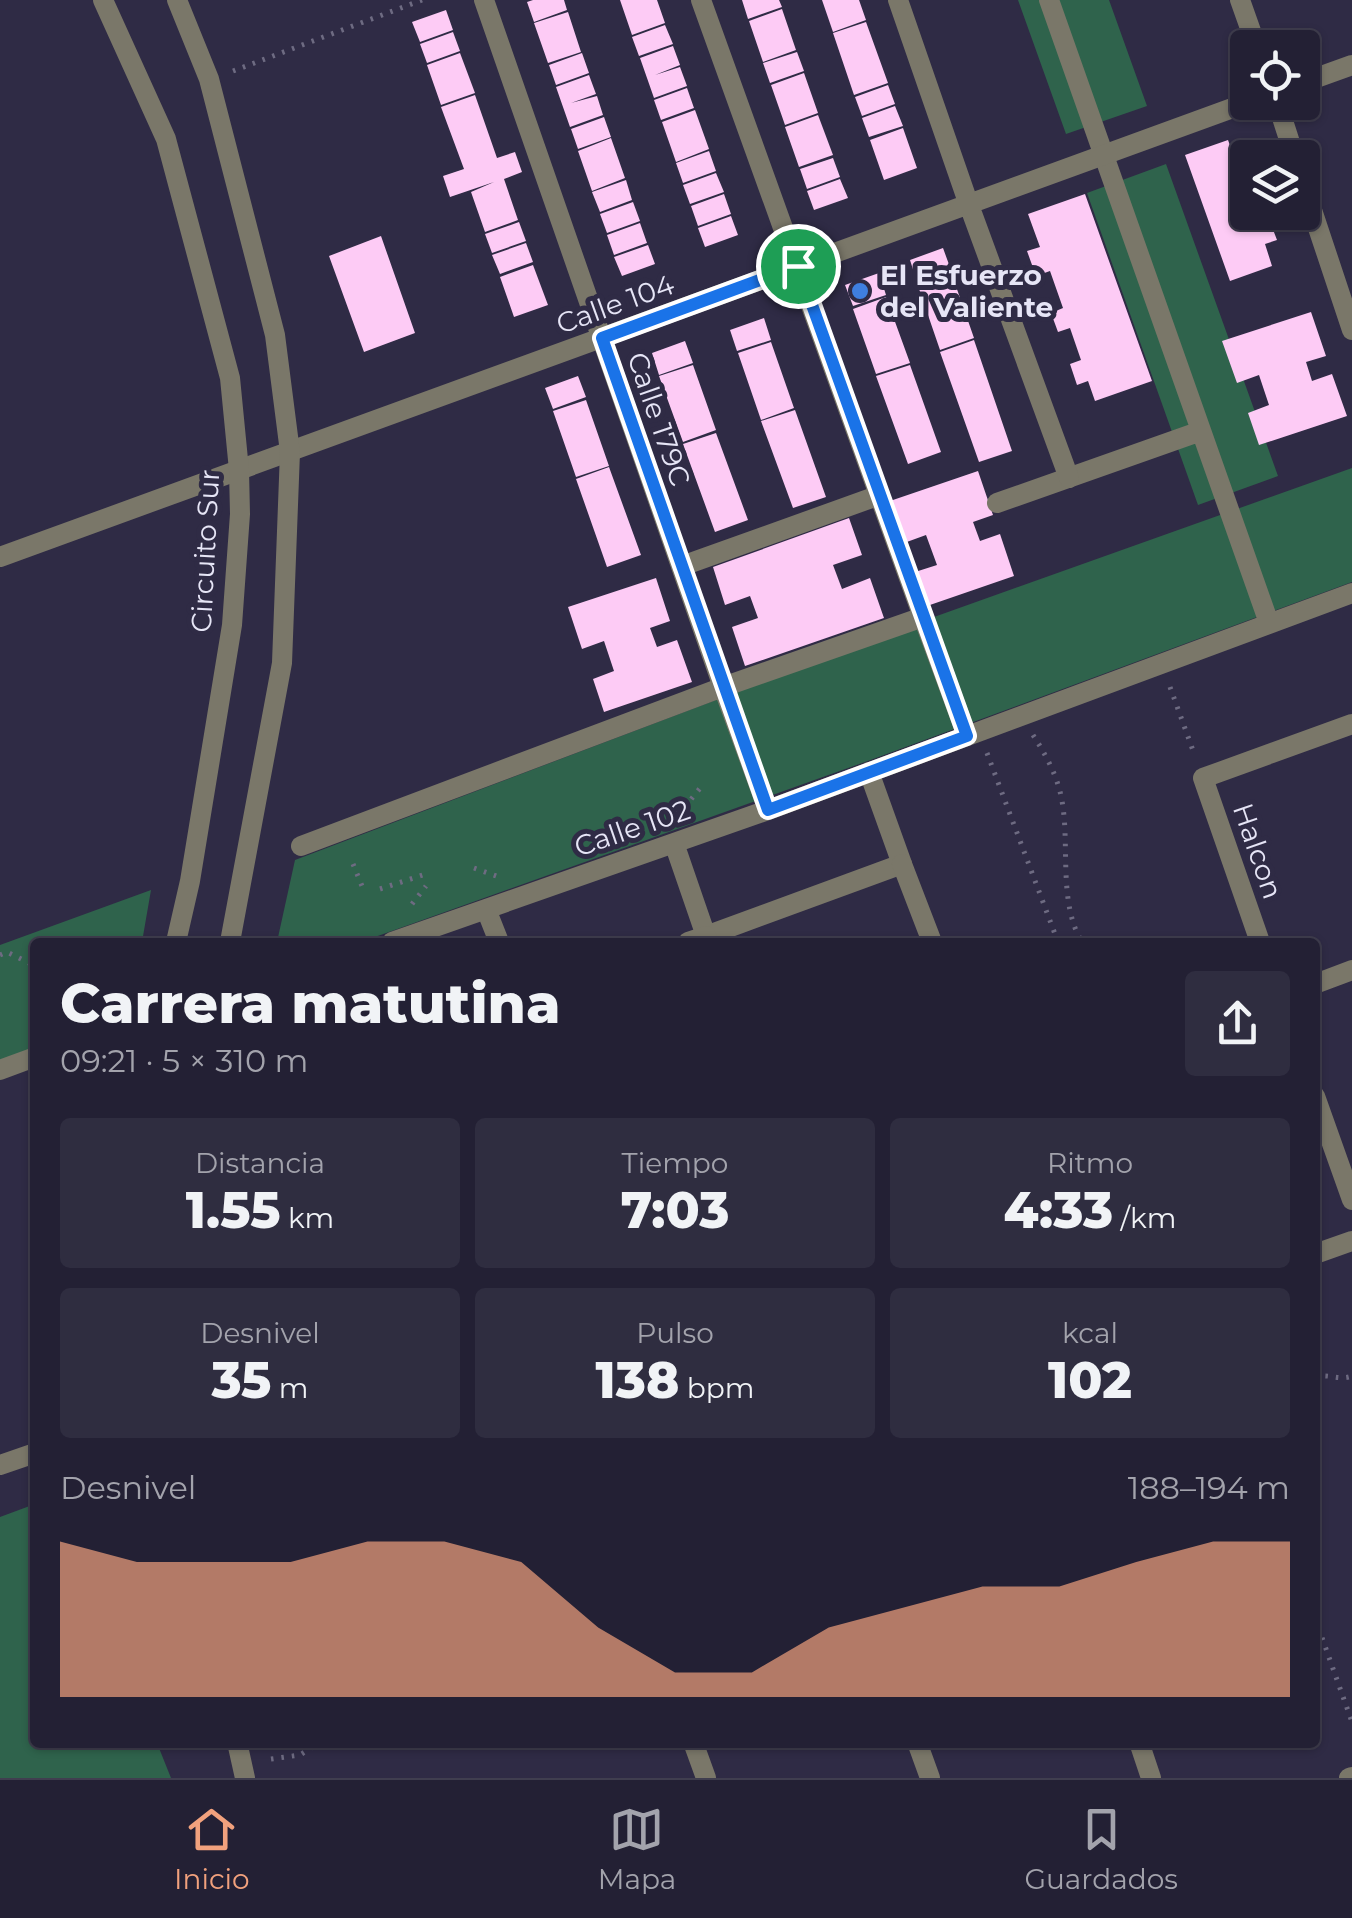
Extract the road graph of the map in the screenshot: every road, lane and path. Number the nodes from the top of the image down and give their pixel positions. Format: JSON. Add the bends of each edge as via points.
{"nodes":[{"id":1,"x":103,"y":0,"type":"edge"},
{"id":2,"x":176,"y":0,"type":"edge"},
{"id":3,"x":422,"y":0,"type":"edge"},
{"id":4,"x":484,"y":0,"type":"edge"},
{"id":5,"x":701,"y":0,"type":"edge"},
{"id":6,"x":898,"y":0,"type":"edge"},
{"id":7,"x":1049,"y":0,"type":"edge"},
{"id":8,"x":1240,"y":0,"type":"edge"},
{"id":9,"x":1251,"y":30,"type":"edge"},
{"id":10,"x":1352,"y":65,"type":"edge"},
{"id":11,"x":1320,"y":77,"type":"edge"},
{"id":12,"x":209,"y":80,"type":"junction"},
{"id":13,"x":1230,"y":109,"type":"edge"},
{"id":14,"x":1103,"y":156,"type":"junction"},
{"id":15,"x":968,"y":205,"type":"junction"},
{"id":16,"x":1320,"y":225,"type":"edge"},
{"id":17,"x":798,"y":266,"type":"junction"},
{"id":18,"x":1346,"y":289,"type":"edge"},
{"id":19,"x":1352,"y":330,"type":"edge"},
{"id":20,"x":602,"y":338,"type":"junction"},
{"id":21,"x":1201,"y":431,"type":"junction"},
{"id":22,"x":290,"y":452,"type":"junction"},
{"id":23,"x":239,"y":470,"type":"junction"},
{"id":24,"x":1068,"y":478,"type":"junction"},
{"id":25,"x":880,"y":495,"type":"junction"},
{"id":26,"x":997,"y":502,"type":"dead end"},
{"id":27,"x":0,"y":558,"type":"edge"},
{"id":28,"x":682,"y":566,"type":"junction"},
{"id":29,"x":1352,"y":593,"type":"edge"},
{"id":30,"x":923,"y":617,"type":"junction"},
{"id":31,"x":1269,"y":623,"type":"junction"},
{"id":32,"x":1162,"y":663,"type":"junction"},
{"id":33,"x":723,"y":687,"type":"junction"},
{"id":34,"x":1020,"y":716,"type":"junction"},
{"id":35,"x":1352,"y":724,"type":"edge"},
{"id":36,"x":973,"y":734,"type":"junction"},
{"id":37,"x":869,"y":772,"type":"junction"},
{"id":38,"x":1203,"y":778,"type":"junction"},
{"id":39,"x":701,"y":787,"type":"dead end"},
{"id":40,"x":768,"y":810,"type":"junction"},
{"id":41,"x":676,"y":836,"type":"junction"},
{"id":42,"x":301,"y":846,"type":"dead end"},
{"id":43,"x":353,"y":864,"type":"dead end"},
{"id":44,"x":902,"y":864,"type":"junction"},
{"id":45,"x":423,"y":875,"type":"dead end"},
{"id":46,"x":426,"y":886,"type":"dead end"},
{"id":47,"x":380,"y":889,"type":"dead end"},
{"id":48,"x":364,"y":891,"type":"dead end"},
{"id":49,"x":412,"y":904,"type":"dead end"},
{"id":50,"x":486,"y":909,"type":"junction"},
{"id":51,"x":177,"y":938,"type":"edge"},
{"id":52,"x":231,"y":938,"type":"edge"},
{"id":53,"x":403,"y":938,"type":"edge"},
{"id":54,"x":497,"y":938,"type":"edge"},
{"id":55,"x":700,"y":938,"type":"edge"},
{"id":56,"x":705,"y":938,"type":"edge"},
{"id":57,"x":930,"y":938,"type":"edge"},
{"id":58,"x":1056,"y":938,"type":"edge"},
{"id":59,"x":1079,"y":938,"type":"edge"},
{"id":60,"x":1259,"y":938,"type":"edge"},
{"id":61,"x":0,"y":955,"type":"edge"},
{"id":62,"x":30,"y":964,"type":"edge"},
{"id":63,"x":1352,"y":970,"type":"edge"},
{"id":64,"x":1320,"y":982,"type":"edge"},
{"id":65,"x":30,"y":1059,"type":"edge"},
{"id":66,"x":0,"y":1070,"type":"edge"},
{"id":67,"x":1320,"y":1110,"type":"edge"},
{"id":68,"x":1352,"y":1200,"type":"edge"},
{"id":69,"x":1352,"y":1240,"type":"edge"},
{"id":70,"x":1320,"y":1252,"type":"edge"},
{"id":71,"x":1320,"y":1376,"type":"edge"},
{"id":72,"x":1352,"y":1376,"type":"edge"},
{"id":73,"x":30,"y":1454,"type":"edge"},
{"id":74,"x":0,"y":1465,"type":"edge"},
{"id":75,"x":1320,"y":1632,"type":"edge"},
{"id":76,"x":1352,"y":1722,"type":"edge"},
{"id":77,"x":238,"y":1748,"type":"edge"},
{"id":78,"x":311,"y":1748,"type":"edge"},
{"id":79,"x":695,"y":1748,"type":"edge"},
{"id":80,"x":919,"y":1748,"type":"edge"},
{"id":81,"x":1140,"y":1748,"type":"edge"},
{"id":82,"x":271,"y":1758,"type":"dead end"},
{"id":83,"x":245,"y":1778,"type":"edge"},
{"id":84,"x":706,"y":1778,"type":"edge"},
{"id":85,"x":930,"y":1778,"type":"edge"},
{"id":86,"x":1152,"y":1778,"type":"edge"}],
"edges":[{"from":1,"to":23,"type":"street","name":"Circuito Sur","via":[[166,139],[230,378]]},
{"from":2,"to":12,"type":"street"},
{"from":3,"to":12,"type":"path"},
{"from":4,"to":20,"type":"street","name":"Calle 179C"},
{"from":5,"to":17,"type":"street"},
{"from":6,"to":15,"type":"street"},
{"from":7,"to":14,"type":"street"},
{"from":8,"to":9,"type":"street"},
{"from":10,"to":11,"type":"street"},
{"from":12,"to":22,"type":"street","via":[[274,335]]},
{"from":13,"to":14,"type":"street","name":"Calle 104"},
{"from":14,"to":15,"type":"street","name":"Calle 104"},
{"from":14,"to":21,"type":"street"},
{"from":15,"to":17,"type":"street","name":"Calle 104"},
{"from":15,"to":24,"type":"street"},
{"from":16,"to":18,"type":"street"},
{"from":17,"to":20,"type":"street","name":"Calle 104"},
{"from":17,"to":25,"type":"street"},
{"from":18,"to":19,"type":"street"},
{"from":20,"to":22,"type":"street","name":"Calle 104"},
{"from":20,"to":28,"type":"street","name":"Calle 179C"},
{"from":21,"to":24,"type":"street"},
{"from":21,"to":31,"type":"street"},
{"from":22,"to":23,"type":"street","name":"Calle 104"},
{"from":22,"to":52,"type":"street","via":[[282,663]]},
{"from":23,"to":27,"type":"street","name":"Calle 104"},
{"from":23,"to":51,"type":"street","name":"Circuito Sur","via":[[232,625]]},
{"from":24,"to":26,"type":"street"},
{"from":25,"to":28,"type":"street"},
{"from":25,"to":30,"type":"street"},
{"from":28,"to":33,"type":"street","name":"Calle 179C"},
{"from":29,"to":31,"type":"street","name":"Calle 102"},
{"from":30,"to":33,"type":"street"},
{"from":30,"to":36,"type":"street"},
{"from":31,"to":32,"type":"street","name":"Calle 102"},
{"from":32,"to":34,"type":"street","name":"Calle 102"},
{"from":32,"to":38,"type":"path"},
{"from":33,"to":40,"type":"street","name":"Calle 179C"},
{"from":33,"to":42,"type":"street"},
{"from":34,"to":36,"type":"street","name":"Calle 102"},
{"from":34,"to":59,"type":"path","via":[[1044,752],[1062,800],[1070,908]]},
{"from":35,"to":38,"type":"street"},
{"from":36,"to":37,"type":"street","name":"Calle 102"},
{"from":36,"to":58,"type":"path"},
{"from":37,"to":40,"type":"street","name":"Calle 102"},
{"from":37,"to":44,"type":"street"},
{"from":38,"to":60,"type":"street","name":"Halcon"},
{"from":39,"to":41,"type":"path","via":[[672,812]]},
{"from":40,"to":41,"type":"street","name":"Calle 102"},
{"from":41,"to":50,"type":"street","name":"Calle 102"},
{"from":41,"to":55,"type":"street"},
{"from":43,"to":48,"type":"path"},
{"from":44,"to":56,"type":"street"},
{"from":44,"to":57,"type":"street"},
{"from":45,"to":47,"type":"path"},
{"from":46,"to":49,"type":"path"},
{"from":50,"to":53,"type":"street","name":"Calle 102"},
{"from":50,"to":54,"type":"street"},
{"from":61,"to":62,"type":"path"},
{"from":63,"to":64,"type":"street"},
{"from":65,"to":66,"type":"street"},
{"from":67,"to":68,"type":"street"},
{"from":69,"to":70,"type":"street"},
{"from":71,"to":72,"type":"path"},
{"from":73,"to":74,"type":"street"},
{"from":75,"to":76,"type":"path"},
{"from":77,"to":83,"type":"street"},
{"from":78,"to":82,"type":"path"},
{"from":79,"to":84,"type":"street"},
{"from":80,"to":85,"type":"street"},
{"from":81,"to":86,"type":"street"}]}
